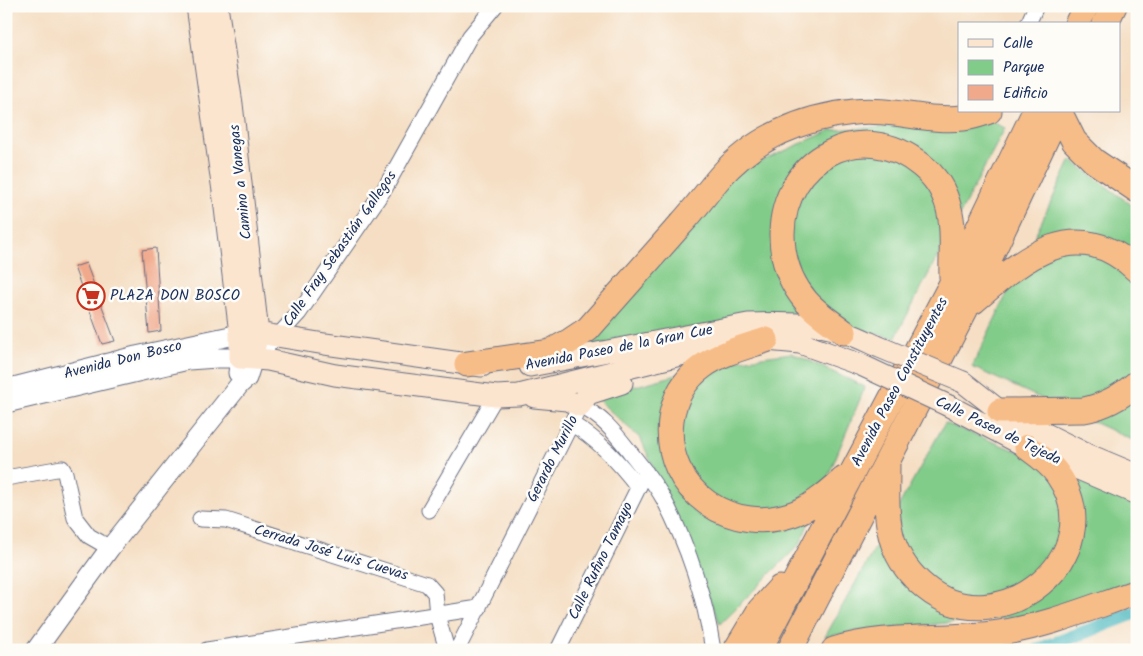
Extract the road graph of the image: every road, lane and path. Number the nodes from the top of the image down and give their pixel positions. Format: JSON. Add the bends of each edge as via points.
{"nodes":[{"id":1,"x":197,"y":6,"type":"edge"},
{"id":2,"x":217,"y":6,"type":"edge"},
{"id":3,"x":496,"y":6,"type":"edge"},
{"id":4,"x":1036,"y":6,"type":"edge"},
{"id":5,"x":1114,"y":6,"type":"edge"},
{"id":6,"x":1029,"y":22,"type":"edge"},
{"id":7,"x":1106,"y":22,"type":"edge"},
{"id":8,"x":985,"y":112,"type":"edge"},
{"id":9,"x":1034,"y":112,"type":"edge"},
{"id":10,"x":1059,"y":112,"type":"edge"},
{"id":11,"x":1060,"y":112,"type":"edge"},
{"id":12,"x":1137,"y":190,"type":"edge"},
{"id":13,"x":1137,"y":270,"type":"edge"},
{"id":14,"x":952,"y":283,"type":"junction"},
{"id":15,"x":966,"y":308,"type":"junction"},
{"id":16,"x":844,"y":332,"type":"junction"},
{"id":17,"x":249,"y":333,"type":"junction"},
{"id":18,"x":278,"y":336,"type":"junction"},
{"id":19,"x":766,"y":340,"type":"junction"},
{"id":20,"x":325,"y":344,"type":"junction"},
{"id":21,"x":877,"y":346,"type":"joint"},
{"id":22,"x":684,"y":354,"type":"junction"},
{"id":23,"x":246,"y":358,"type":"junction"},
{"id":24,"x":468,"y":364,"type":"junction"},
{"id":25,"x":861,"y":365,"type":"joint"},
{"id":26,"x":312,"y":370,"type":"junction"},
{"id":27,"x":1137,"y":383,"type":"edge"},
{"id":28,"x":6,"y":389,"type":"edge"},
{"id":29,"x":519,"y":395,"type":"junction"},
{"id":30,"x":496,"y":396,"type":"junction"},
{"id":31,"x":6,"y":403,"type":"edge"},
{"id":32,"x":1000,"y":411,"type":"junction"},
{"id":33,"x":576,"y":415,"type":"junction"},
{"id":34,"x":1027,"y":447,"type":"junction"},
{"id":35,"x":887,"y":462,"type":"junction"},
{"id":36,"x":646,"y":472,"type":"junction"},
{"id":37,"x":852,"y":473,"type":"junction"},
{"id":38,"x":1137,"y":475,"type":"edge"},
{"id":39,"x":6,"y":478,"type":"edge"},
{"id":40,"x":638,"y":487,"type":"junction"},
{"id":41,"x":1137,"y":494,"type":"edge"},
{"id":42,"x":429,"y":510,"type":"dead end"},
{"id":43,"x":200,"y":519,"type":"dead end"},
{"id":44,"x":110,"y":548,"type":"junction"},
{"id":45,"x":807,"y":559,"type":"junction"},
{"id":46,"x":1137,"y":592,"type":"edge"},
{"id":47,"x":479,"y":608,"type":"junction"},
{"id":48,"x":437,"y":615,"type":"junction"},
{"id":49,"x":36,"y":650,"type":"edge"},
{"id":50,"x":207,"y":650,"type":"edge"},
{"id":51,"x":446,"y":650,"type":"edge"},
{"id":52,"x":457,"y":650,"type":"edge"},
{"id":53,"x":558,"y":650,"type":"edge"},
{"id":54,"x":713,"y":650,"type":"edge"},
{"id":55,"x":736,"y":650,"type":"edge"},
{"id":56,"x":759,"y":650,"type":"edge"},
{"id":57,"x":790,"y":650,"type":"edge"},
{"id":58,"x":834,"y":650,"type":"edge"}],
"edges":[{"from":1,"to":17,"type":"main road","name":"Camino a Vanegas","via":[[223,191]]},
{"from":2,"to":17,"type":"main road","name":"Camino a Vanegas","via":[[232,104]]},
{"from":3,"to":18,"type":"street","name":"Calle Fray Sebastián Gallegos","via":[[470,36],[386,188],[299,313]]},
{"from":4,"to":6,"type":"street"},
{"from":5,"to":7,"type":"highway"},
{"from":8,"to":24,"type":"highway","via":[[964,118],[855,112],[824,116],[788,127],[754,147],[720,176],[701,202],[588,329],[550,352]]},
{"from":9,"to":14,"type":"highway","name":"Avenida Paseo Constituyentes"},
{"from":10,"to":15,"type":"highway","name":"Avenida Paseo Constituyentes"},
{"from":11,"to":12,"type":"highway","via":[[1074,141],[1094,161]]},
{"from":13,"to":15,"type":"highway","via":[[1119,255],[1095,246],[1082,243],[1056,246],[1032,255]]},
{"from":14,"to":16,"type":"highway","via":[[951,220],[946,197],[934,177],[906,154],[884,146],[856,145],[828,153],[809,166],[793,188],[784,214],[782,241],[787,267],[798,290],[815,310]]},
{"from":14,"to":37,"type":"highway","name":"Avenida Paseo Constituyentes"},
{"from":15,"to":35,"type":"highway","name":"Avenida Paseo Constituyentes"},
{"from":16,"to":21,"type":"main road","name":"Avenida Paseo de la Gran Cue"},
{"from":16,"to":24,"type":"main road","name":"Avenida Paseo de la Gran Cue","via":[[806,324],[748,324],[542,365],[503,368]]},
{"from":17,"to":18,"type":"main road","name":"Avenida Paseo de la Gran Cue"},
{"from":17,"to":23,"type":"main road","name":"Camino a Vanegas"},
{"from":17,"to":28,"type":"street","name":"Avenida Don Bosco","via":[[145,354]]},
{"from":18,"to":20,"type":"main road","name":"Avenida Paseo de la Gran Cue"},
{"from":18,"to":23,"type":"street","name":"Calle Fray Sebastián Gallegos"},
{"from":19,"to":22,"type":"main road","name":"Avenida Paseo de la Gran Cue"},
{"from":19,"to":25,"type":"main road","name":"Avenida Paseo de la Gran Cue","via":[[800,344]]},
{"from":19,"to":37,"type":"highway","via":[[702,366],[680,390],[672,414],[670,440],[681,477],[711,505],[736,516],[762,519],[785,516],[808,507]]},
{"from":20,"to":24,"type":"main road","name":"Avenida Paseo de la Gran Cue"},
{"from":20,"to":26,"type":"main road","via":[[311,347],[306,352],[304,363]]},
{"from":21,"to":32,"type":"main road","name":"Calle Paseo de Tejeda","bridge":true,"via":[[963,382]]},
{"from":22,"to":29,"type":"main road","name":"Avenida Paseo de la Gran Cue"},
{"from":22,"to":33,"type":"main road","via":[[651,374],[588,394]]},
{"from":23,"to":26,"type":"main road","name":"Avenida Paseo de la Gran Cue"},
{"from":23,"to":31,"type":"street","name":"Avenida Don Bosco","via":[[188,360]]},
{"from":23,"to":44,"type":"street","name":"Calle Fray Sebastián Gallegos","via":[[247,378]]},
{"from":25,"to":34,"type":"main road","name":"Calle Paseo de Tejeda","bridge":true},
{"from":26,"to":30,"type":"main road","name":"Avenida Paseo de la Gran Cue"},
{"from":27,"to":32,"type":"highway","via":[[1116,399],[1090,409]]},
{"from":29,"to":30,"type":"main road","name":"Avenida Paseo de la Gran Cue"},
{"from":29,"to":33,"type":"main road","via":[[567,400]]},
{"from":30,"to":42,"type":"street"},
{"from":32,"to":38,"type":"main road","name":"Calle Paseo de Tejeda"},
{"from":33,"to":36,"type":"street","via":[[601,418]]},
{"from":33,"to":40,"type":"street"},
{"from":33,"to":47,"type":"street","name":"Gerardo Murillo"},
{"from":34,"to":35,"type":"highway","via":[[1058,474],[1072,511],[1071,535],[1061,560],[1044,582],[1017,599],[998,606],[971,607],[945,601],[922,585],[904,564],[888,521]]},
{"from":34,"to":41,"type":"main road","name":"Calle Paseo de Tejeda"},
{"from":35,"to":57,"type":"highway","name":"Avenida Paseo Constituyentes"},
{"from":36,"to":40,"type":"street","name":"Calle Rufino Tamayo"},
{"from":36,"to":54,"type":"street","via":[[678,528],[695,574]]},
{"from":37,"to":45,"type":"highway","name":"Avenida Paseo Constituyentes"},
{"from":39,"to":44,"type":"street","via":[[62,468],[66,473],[75,518],[88,536]]},
{"from":40,"to":53,"type":"street","name":"Calle Rufino Tamayo"},
{"from":43,"to":48,"type":"street","name":"Cerrada José Luis Cuevas","via":[[226,520],[420,581],[435,593]]},
{"from":44,"to":49,"type":"street","name":"Calle Fray Sebastián Gallegos"},
{"from":45,"to":55,"type":"highway","via":[[760,610]]},
{"from":45,"to":56,"type":"highway","name":"Avenida Paseo Constituyentes"},
{"from":46,"to":58,"type":"highway","via":[[1048,621],[998,633],[867,642]]},
{"from":47,"to":48,"type":"street"},
{"from":47,"to":52,"type":"street","name":"Gerardo Murillo"},
{"from":48,"to":50,"type":"street"},
{"from":48,"to":51,"type":"street","name":"Cerrada José Luis Cuevas"}]}
